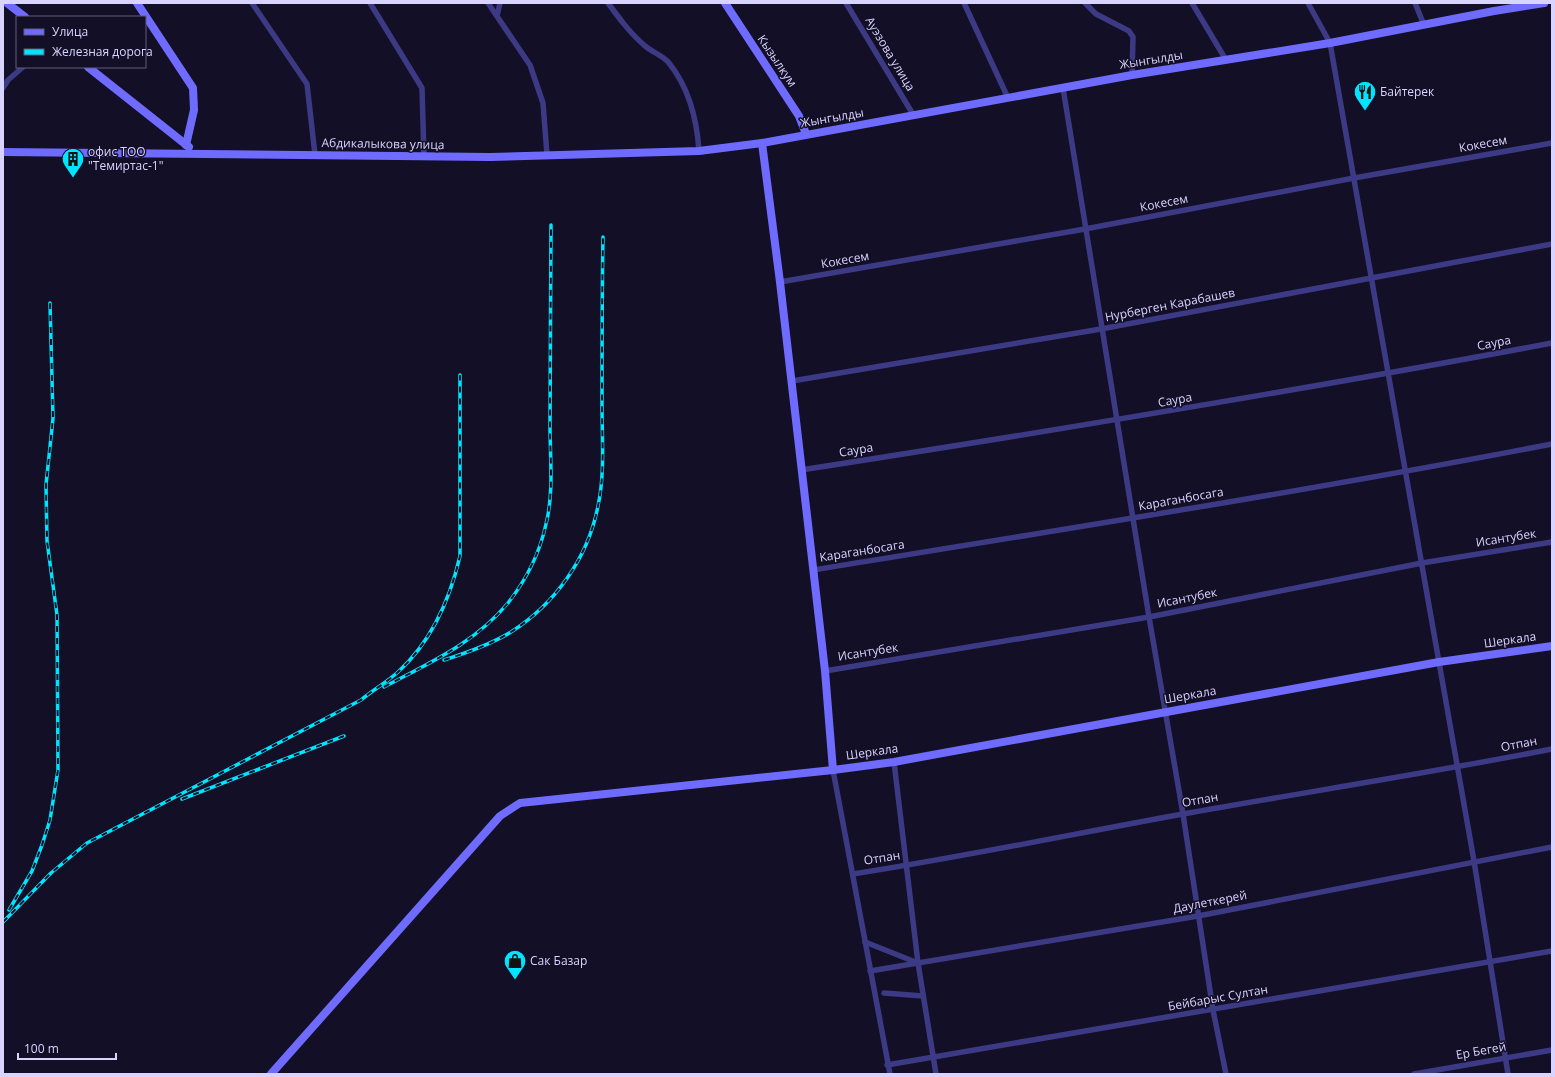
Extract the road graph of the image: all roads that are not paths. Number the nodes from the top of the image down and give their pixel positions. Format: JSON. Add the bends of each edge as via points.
{"nodes":[{"id":1,"x":7,"y":3,"type":"edge"},
{"id":2,"x":137,"y":3,"type":"edge"},
{"id":3,"x":252,"y":3,"type":"edge"},
{"id":4,"x":370,"y":3,"type":"edge"},
{"id":5,"x":488,"y":3,"type":"edge"},
{"id":6,"x":500,"y":3,"type":"edge"},
{"id":7,"x":608,"y":3,"type":"edge"},
{"id":8,"x":725,"y":3,"type":"edge"},
{"id":9,"x":846,"y":3,"type":"edge"},
{"id":10,"x":964,"y":3,"type":"edge"},
{"id":11,"x":1085,"y":3,"type":"edge"},
{"id":12,"x":1192,"y":3,"type":"edge"},
{"id":13,"x":1308,"y":3,"type":"edge"},
{"id":14,"x":1415,"y":3,"type":"edge"},
{"id":15,"x":1544,"y":3,"type":"edge"},
{"id":16,"x":1532,"y":4,"type":"edge"},
{"id":17,"x":24,"y":16,"type":"edge"},
{"id":18,"x":146,"y":16,"type":"edge"},
{"id":19,"x":497,"y":16,"type":"junction"},
{"id":20,"x":146,"y":17,"type":"edge"},
{"id":21,"x":1424,"y":25,"type":"junction"},
{"id":22,"x":1330,"y":43,"type":"junction"},
{"id":23,"x":1226,"y":60,"type":"junction"},
{"id":24,"x":22,"y":68,"type":"edge"},
{"id":25,"x":89,"y":68,"type":"edge"},
{"id":26,"x":1132,"y":75,"type":"junction"},
{"id":27,"x":3,"y":88,"type":"edge"},
{"id":28,"x":1064,"y":88,"type":"junction"},
{"id":29,"x":1008,"y":98,"type":"junction"},
{"id":30,"x":914,"y":116,"type":"junction"},
{"id":31,"x":806,"y":134,"type":"junction"},
{"id":32,"x":762,"y":143,"type":"junction"},
{"id":33,"x":1552,"y":144,"type":"edge"},
{"id":34,"x":186,"y":145,"type":"junction"},
{"id":35,"x":699,"y":151,"type":"junction"},
{"id":36,"x":3,"y":152,"type":"edge"},
{"id":37,"x":199,"y":154,"type":"junction"},
{"id":38,"x":315,"y":155,"type":"junction"},
{"id":39,"x":424,"y":156,"type":"junction"},
{"id":40,"x":547,"y":156,"type":"junction"},
{"id":41,"x":1354,"y":178,"type":"junction"},
{"id":42,"x":1085,"y":229,"type":"junction"},
{"id":43,"x":1552,"y":244,"type":"edge"},
{"id":44,"x":1371,"y":278,"type":"junction"},
{"id":45,"x":780,"y":282,"type":"junction"},
{"id":46,"x":1101,"y":329,"type":"junction"},
{"id":47,"x":1552,"y":343,"type":"edge"},
{"id":48,"x":1388,"y":374,"type":"junction"},
{"id":49,"x":792,"y":381,"type":"junction"},
{"id":50,"x":1116,"y":421,"type":"junction"},
{"id":51,"x":1552,"y":444,"type":"edge"},
{"id":52,"x":801,"y":470,"type":"junction"},
{"id":53,"x":1406,"y":472,"type":"junction"},
{"id":54,"x":1132,"y":519,"type":"junction"},
{"id":55,"x":1552,"y":542,"type":"edge"},
{"id":56,"x":1422,"y":563,"type":"junction"},
{"id":57,"x":813,"y":570,"type":"junction"},
{"id":58,"x":1149,"y":617,"type":"junction"},
{"id":59,"x":1552,"y":646,"type":"edge"},
{"id":60,"x":1439,"y":662,"type":"junction"},
{"id":61,"x":825,"y":671,"type":"junction"},
{"id":62,"x":1165,"y":712,"type":"junction"},
{"id":63,"x":1552,"y":749,"type":"edge"},
{"id":64,"x":894,"y":762,"type":"junction"},
{"id":65,"x":1457,"y":768,"type":"junction"},
{"id":66,"x":833,"y":770,"type":"junction"},
{"id":67,"x":1183,"y":814,"type":"junction"},
{"id":68,"x":1552,"y":847,"type":"edge"},
{"id":69,"x":1474,"y":861,"type":"junction"},
{"id":70,"x":906,"y":866,"type":"junction"},
{"id":71,"x":853,"y":874,"type":"junction"},
{"id":72,"x":1198,"y":916,"type":"junction"},
{"id":73,"x":865,"y":942,"type":"junction"},
{"id":74,"x":1552,"y":951,"type":"edge"},
{"id":75,"x":1490,"y":961,"type":"junction"},
{"id":76,"x":918,"y":963,"type":"junction"},
{"id":77,"x":870,"y":971,"type":"junction"},
{"id":78,"x":884,"y":993,"type":"dead end"},
{"id":79,"x":923,"y":996,"type":"junction"},
{"id":80,"x":1212,"y":1010,"type":"junction"},
{"id":81,"x":1552,"y":1050,"type":"edge"},
{"id":82,"x":933,"y":1058,"type":"junction"},
{"id":83,"x":1505,"y":1058,"type":"junction"},
{"id":84,"x":888,"y":1065,"type":"junction"},
{"id":85,"x":271,"y":1074,"type":"edge"},
{"id":86,"x":890,"y":1074,"type":"edge"},
{"id":87,"x":936,"y":1074,"type":"edge"},
{"id":88,"x":1226,"y":1074,"type":"edge"},
{"id":89,"x":1414,"y":1074,"type":"edge"},
{"id":90,"x":1508,"y":1074,"type":"edge"}],
"edges":[{"from":1,"to":17,"type":"street"},
{"from":2,"to":18,"type":"street"},
{"from":3,"to":38,"type":"street","via":[[307,84]]},
{"from":4,"to":39,"type":"street","via":[[422,88]]},
{"from":5,"to":19,"type":"street"},
{"from":6,"to":19,"type":"street"},
{"from":7,"to":35,"type":"street","via":[[644,46],[668,62],[686,93],[698,126]]},
{"from":8,"to":31,"type":"street","name":"Кызылкум","via":[[799,116]]},
{"from":9,"to":30,"type":"street","name":"Ауэзова улица"},
{"from":10,"to":29,"type":"street"},
{"from":11,"to":26,"type":"street","via":[[1096,14],[1128,31],[1133,37]]},
{"from":12,"to":23,"type":"street"},
{"from":13,"to":22,"type":"street"},
{"from":14,"to":21,"type":"street"},
{"from":15,"to":16,"type":"street","name":"Жынгылды"},
{"from":16,"to":21,"type":"street","name":"Жынгылды"},
{"from":19,"to":40,"type":"street","via":[[530,65],[544,103]]},
{"from":20,"to":34,"type":"street","via":[[193,88],[194,110]]},
{"from":21,"to":22,"type":"street","name":"Жынгылды"},
{"from":22,"to":23,"type":"street","name":"Жынгылды"},
{"from":22,"to":41,"type":"street"},
{"from":23,"to":26,"type":"street","name":"Жынгылды"},
{"from":24,"to":27,"type":"street"},
{"from":25,"to":34,"type":"street"},
{"from":26,"to":28,"type":"street","name":"Жынгылды"},
{"from":28,"to":29,"type":"street","name":"Жынгылды"},
{"from":28,"to":42,"type":"street"},
{"from":29,"to":30,"type":"street","name":"Жынгылды"},
{"from":30,"to":31,"type":"street","name":"Жынгылды"},
{"from":31,"to":32,"type":"street","name":"Жынгылды"},
{"from":32,"to":35,"type":"street","name":"Абдикалыкова улица"},
{"from":32,"to":45,"type":"street"},
{"from":33,"to":41,"type":"street","name":"Кокесем"},
{"from":34,"to":37,"type":"street"},
{"from":35,"to":40,"type":"street","name":"Абдикалыкова улица"},
{"from":36,"to":37,"type":"street","name":"Абдикалыкова улица"},
{"from":37,"to":38,"type":"street","name":"Абдикалыкова улица"},
{"from":38,"to":39,"type":"street","name":"Абдикалыкова улица"},
{"from":39,"to":40,"type":"street","name":"Абдикалыкова улица"},
{"from":41,"to":42,"type":"street","name":"Кокесем"},
{"from":41,"to":44,"type":"street"},
{"from":42,"to":45,"type":"street","name":"Кокесем"},
{"from":42,"to":46,"type":"street"},
{"from":43,"to":44,"type":"street","name":"Нурберген Карабашев"},
{"from":44,"to":46,"type":"street","name":"Нурберген Карабашев"},
{"from":44,"to":48,"type":"street"},
{"from":45,"to":49,"type":"street"},
{"from":46,"to":49,"type":"street","name":"Нурберген Карабашев"},
{"from":46,"to":50,"type":"street"},
{"from":47,"to":48,"type":"street","name":"Саура"},
{"from":48,"to":50,"type":"street","name":"Саура"},
{"from":48,"to":53,"type":"street"},
{"from":49,"to":52,"type":"street"},
{"from":50,"to":52,"type":"street","name":"Саура"},
{"from":50,"to":54,"type":"street"},
{"from":51,"to":53,"type":"street","name":"Караганбосага"},
{"from":52,"to":57,"type":"street"},
{"from":53,"to":54,"type":"street","name":"Караганбосага"},
{"from":53,"to":56,"type":"street"},
{"from":54,"to":57,"type":"street","name":"Караганбосага"},
{"from":54,"to":58,"type":"street"},
{"from":55,"to":56,"type":"street","name":"Исантубек"},
{"from":56,"to":58,"type":"street","name":"Исантубек"},
{"from":56,"to":60,"type":"street"},
{"from":57,"to":61,"type":"street"},
{"from":58,"to":61,"type":"street","name":"Исантубек"},
{"from":58,"to":62,"type":"street"},
{"from":59,"to":60,"type":"street","name":"Шеркала"},
{"from":60,"to":62,"type":"street","name":"Шеркала"},
{"from":60,"to":65,"type":"street"},
{"from":61,"to":66,"type":"street"},
{"from":62,"to":64,"type":"street","name":"Шеркала"},
{"from":62,"to":67,"type":"street"},
{"from":63,"to":65,"type":"street","name":"Отпан"},
{"from":64,"to":66,"type":"street","name":"Шеркала"},
{"from":64,"to":70,"type":"street"},
{"from":65,"to":67,"type":"street","name":"Отпан"},
{"from":65,"to":69,"type":"street"},
{"from":66,"to":71,"type":"street"},
{"from":66,"to":85,"type":"street","name":"Шеркала","via":[[520,803],[500,816]]},
{"from":67,"to":70,"type":"street","name":"Отпан"},
{"from":67,"to":72,"type":"street"},
{"from":68,"to":69,"type":"street","name":"Даулеткерей"},
{"from":69,"to":72,"type":"street","name":"Даулеткерей"},
{"from":69,"to":75,"type":"street"},
{"from":70,"to":71,"type":"street","name":"Отпан"},
{"from":70,"to":76,"type":"street"},
{"from":71,"to":73,"type":"street"},
{"from":72,"to":76,"type":"street","name":"Даулеткерей"},
{"from":72,"to":80,"type":"street"},
{"from":73,"to":76,"type":"street"},
{"from":73,"to":77,"type":"street"},
{"from":74,"to":75,"type":"street","name":"Бейбарыс Султан"},
{"from":75,"to":80,"type":"street","name":"Бейбарыс Султан"},
{"from":75,"to":83,"type":"street"},
{"from":76,"to":77,"type":"street","name":"Даулеткерей"},
{"from":76,"to":79,"type":"street"},
{"from":77,"to":84,"type":"street"},
{"from":78,"to":79,"type":"street"},
{"from":79,"to":82,"type":"street"},
{"from":80,"to":82,"type":"street","name":"Бейбарыс Султан"},
{"from":80,"to":88,"type":"street"},
{"from":81,"to":83,"type":"street","name":"Ер Бегей"},
{"from":82,"to":84,"type":"street","name":"Бейбарыс Султан"},
{"from":82,"to":87,"type":"street"},
{"from":83,"to":89,"type":"street","name":"Ер Бегей"},
{"from":83,"to":90,"type":"street"},
{"from":84,"to":86,"type":"street"}]}
